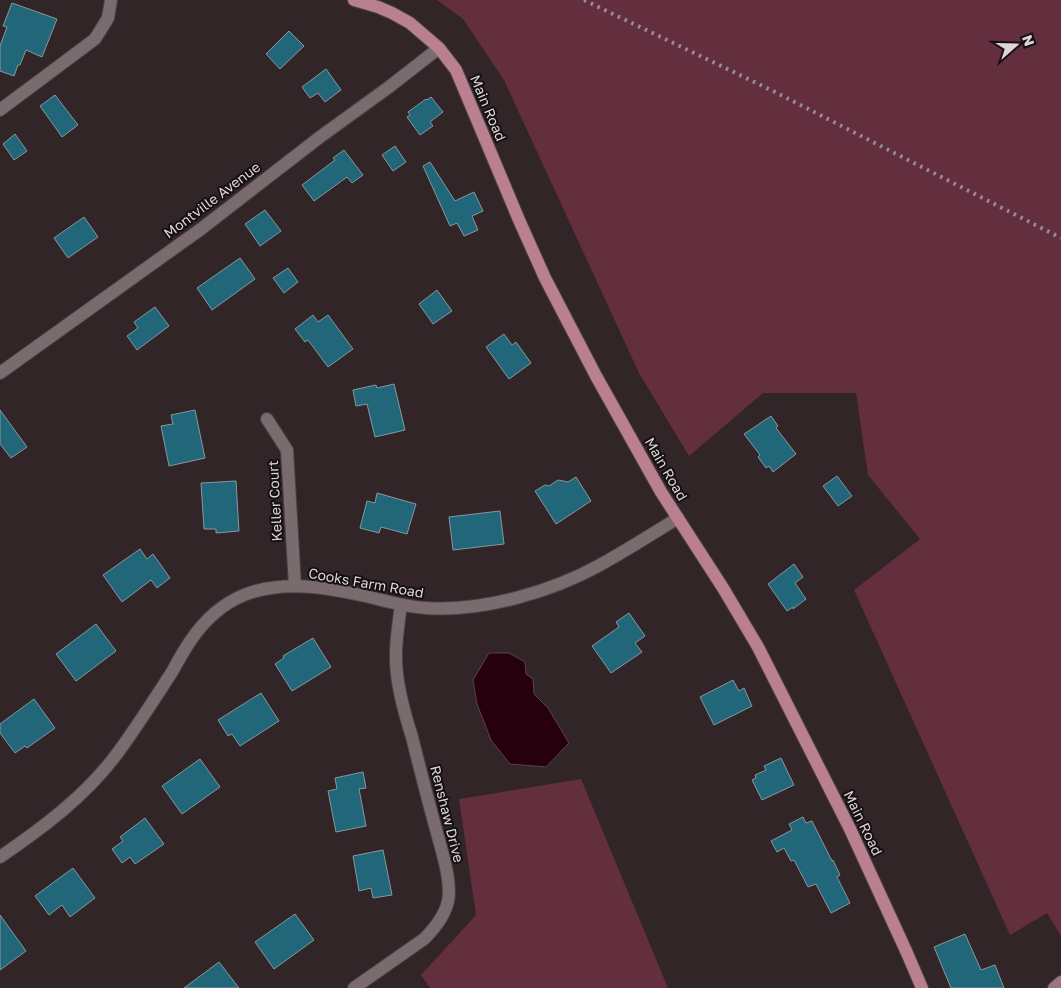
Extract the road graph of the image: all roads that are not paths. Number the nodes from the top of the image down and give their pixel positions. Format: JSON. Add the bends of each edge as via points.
{"nodes":[{"id":1,"x":111,"y":0,"type":"edge"},
{"id":2,"x":354,"y":0,"type":"edge"},
{"id":3,"x":439,"y":48,"type":"junction"},
{"id":4,"x":0,"y":110,"type":"edge"},
{"id":5,"x":0,"y":373,"type":"edge"},
{"id":6,"x":267,"y":419,"type":"dead end"},
{"id":7,"x":678,"y":518,"type":"junction"},
{"id":8,"x":295,"y":586,"type":"junction"},
{"id":9,"x":401,"y":605,"type":"junction"},
{"id":10,"x":0,"y":857,"type":"edge"},
{"id":11,"x":1061,"y":982,"type":"edge"},
{"id":12,"x":354,"y":988,"type":"edge"},
{"id":13,"x":922,"y":988,"type":"edge"},
{"id":14,"x":1054,"y":988,"type":"edge"}],
"edges":[{"from":1,"to":4,"type":"street","via":[[108,18],[95,39]]},
{"from":2,"to":3,"type":"main road","name":"Main Road","via":[[378,7],[410,23]]},
{"from":3,"to":5,"type":"street","name":"Montville Avenue","via":[[201,229]]},
{"from":3,"to":7,"type":"main road","name":"Main Road","via":[[456,70],[545,278],[596,376]]},
{"from":6,"to":8,"type":"street","name":"Keller Court","via":[[287,450]]},
{"from":7,"to":9,"type":"street","name":"Cooks Farm Road","via":[[599,566],[520,597],[486,605],[451,608]]},
{"from":7,"to":13,"type":"main road","name":"Main Road","via":[[758,647],[850,829]]},
{"from":8,"to":9,"type":"street","name":"Cooks Farm Road","via":[[328,589]]},
{"from":8,"to":10,"type":"street","name":"Cooks Farm Road","via":[[267,588],[244,595],[214,614],[191,640],[119,752],[71,803]]},
{"from":9,"to":12,"type":"street","name":"Renshaw Drive","via":[[397,674],[443,858],[448,900],[440,922],[428,935]]},
{"from":11,"to":14,"type":"street"}]}
